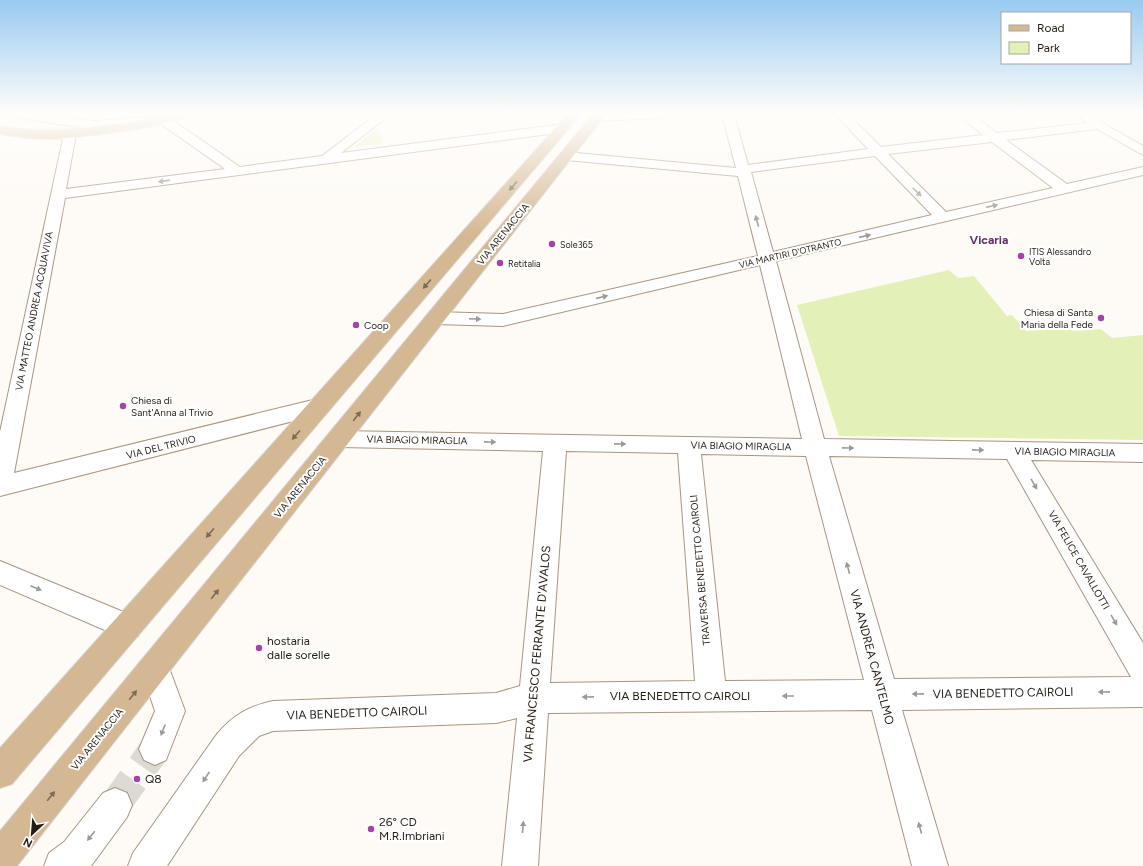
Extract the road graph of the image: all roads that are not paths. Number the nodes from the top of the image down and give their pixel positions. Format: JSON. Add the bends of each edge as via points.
{"nodes":[{"id":1,"x":66,"y":154,"type":"edge"},
{"id":2,"x":213,"y":154,"type":"edge"},
{"id":3,"x":332,"y":154,"type":"edge"},
{"id":4,"x":356,"y":154,"type":"edge"},
{"id":5,"x":552,"y":154,"type":"edge"},
{"id":6,"x":737,"y":154,"type":"edge"},
{"id":7,"x":857,"y":154,"type":"edge"},
{"id":8,"x":880,"y":154,"type":"edge"},
{"id":9,"x":1017,"y":154,"type":"edge"},
{"id":10,"x":566,"y":156,"type":"joint"},
{"id":11,"x":326,"y":159,"type":"junction"},
{"id":12,"x":237,"y":171,"type":"junction"},
{"id":13,"x":740,"y":171,"type":"junction"},
{"id":14,"x":1143,"y":171,"type":"edge"},
{"id":15,"x":1064,"y":189,"type":"junction"},
{"id":16,"x":57,"y":195,"type":"junction"},
{"id":17,"x":942,"y":218,"type":"junction"},
{"id":18,"x":768,"y":258,"type":"junction"},
{"id":19,"x":436,"y":318,"type":"junction"},
{"id":20,"x":321,"y":406,"type":"junction"},
{"id":21,"x":339,"y":439,"type":"junction"},
{"id":22,"x":555,"y":443,"type":"junction"},
{"id":23,"x":689,"y":445,"type":"junction"},
{"id":24,"x":815,"y":447,"type":"junction"},
{"id":25,"x":1014,"y":451,"type":"junction"},
{"id":26,"x":1143,"y":453,"type":"edge"},
{"id":27,"x":0,"y":487,"type":"edge"},
{"id":28,"x":0,"y":573,"type":"edge"},
{"id":29,"x":128,"y":627,"type":"junction"},
{"id":30,"x":155,"y":667,"type":"junction"},
{"id":31,"x":1143,"y":670,"type":"edge"},
{"id":32,"x":1143,"y":692,"type":"edge"},
{"id":33,"x":883,"y":694,"type":"junction"},
{"id":34,"x":711,"y":696,"type":"junction"},
{"id":35,"x":534,"y":698,"type":"junction"},
{"id":36,"x":155,"y":749,"type":"tunnel mouth"},
{"id":37,"x":0,"y":772,"type":"edge"},
{"id":38,"x":115,"y":805,"type":"tunnel mouth"},
{"id":39,"x":0,"y":859,"type":"edge"},
{"id":40,"x":62,"y":866,"type":"edge"},
{"id":41,"x":146,"y":866,"type":"edge"},
{"id":42,"x":520,"y":866,"type":"edge"},
{"id":43,"x":930,"y":866,"type":"edge"}],
"edges":[{"from":1,"to":16,"type":"street","name":"VIA MATTEO ANDREA ACQUAVIVA"},
{"from":2,"to":12,"type":"street"},
{"from":3,"to":11,"type":"street"},
{"from":4,"to":11,"type":"street"},
{"from":5,"to":20,"type":"main road","one_way":true},
{"from":6,"to":13,"type":"street","name":"VIA ANDREA CANTELMO"},
{"from":7,"to":13,"type":"street","via":[[759,166]]},
{"from":8,"to":17,"type":"street","one_way":true},
{"from":9,"to":15,"type":"street"},
{"from":10,"to":13,"type":"street"},
{"from":10,"to":19,"type":"main road","name":"VIA ARENACCIA"},
{"from":11,"to":12,"type":"street"},
{"from":12,"to":16,"type":"street","one_way":true},
{"from":18,"to":13,"type":"street","name":"VIA ANDREA CANTELMO","one_way":true},
{"from":14,"to":15,"type":"street","name":"VIA MARTIRI D'OTRANTO"},
{"from":17,"to":15,"type":"street","name":"VIA MARTIRI D'OTRANTO","one_way":true},
{"from":16,"to":27,"type":"street","name":"VIA MATTEO ANDREA ACQUAVIVA"},
{"from":18,"to":17,"type":"street","name":"VIA MARTIRI D'OTRANTO","one_way":true},
{"from":19,"to":18,"type":"street","name":"VIA MARTIRI D'OTRANTO","one_way":true,"via":[[503,320]]},
{"from":18,"to":24,"type":"street","name":"VIA ANDREA CANTELMO"},
{"from":21,"to":19,"type":"main road","name":"VIA ARENACCIA","one_way":true},
{"from":20,"to":27,"type":"street","name":"VIA DEL TRIVIO"},
{"from":20,"to":29,"type":"main road","one_way":true},
{"from":21,"to":22,"type":"street","name":"VIA BIAGIO MIRAGLIA","one_way":true},
{"from":30,"to":21,"type":"main road","name":"VIA ARENACCIA","one_way":true},
{"from":22,"to":23,"type":"street","name":"VIA BIAGIO MIRAGLIA","one_way":true},
{"from":22,"to":35,"type":"street","name":"VIA FRANCESCO FERRANTE D'AVALOS"},
{"from":23,"to":24,"type":"street","name":"VIA BIAGIO MIRAGLIA"},
{"from":23,"to":34,"type":"street","name":"TRAVERSA BENEDETTO CAIROLI"},
{"from":24,"to":25,"type":"street","name":"VIA BIAGIO MIRAGLIA","one_way":true},
{"from":33,"to":24,"type":"street","name":"VIA ANDREA CANTELMO","one_way":true},
{"from":25,"to":26,"type":"street","name":"VIA BIAGIO MIRAGLIA"},
{"from":25,"to":31,"type":"street","name":"VIA FELICE CAVALLOTTI","one_way":true},
{"from":28,"to":29,"type":"street","one_way":true},
{"from":29,"to":37,"type":"main road"},
{"from":30,"to":36,"type":"street","one_way":true,"via":[[170,711]]},
{"from":39,"to":30,"type":"main road","name":"VIA ARENACCIA","one_way":true},
{"from":32,"to":33,"type":"street","name":"VIA BENEDETTO CAIROLI","one_way":true},
{"from":33,"to":34,"type":"street","name":"VIA BENEDETTO CAIROLI","one_way":true},
{"from":43,"to":33,"type":"street","name":"VIA ANDREA CANTELMO","one_way":true},
{"from":34,"to":35,"type":"street","name":"VIA BENEDETTO CAIROLI","one_way":true},
{"from":35,"to":41,"type":"street","name":"VIA BENEDETTO CAIROLI","one_way":true,"via":[[496,708],[273,716],[257,719],[244,727],[228,745]]},
{"from":42,"to":35,"type":"street","name":"VIA FRANCESCO FERRANTE D'AVALOS","one_way":true},
{"from":38,"to":40,"type":"street","one_way":true,"via":[[77,855]]}]}
